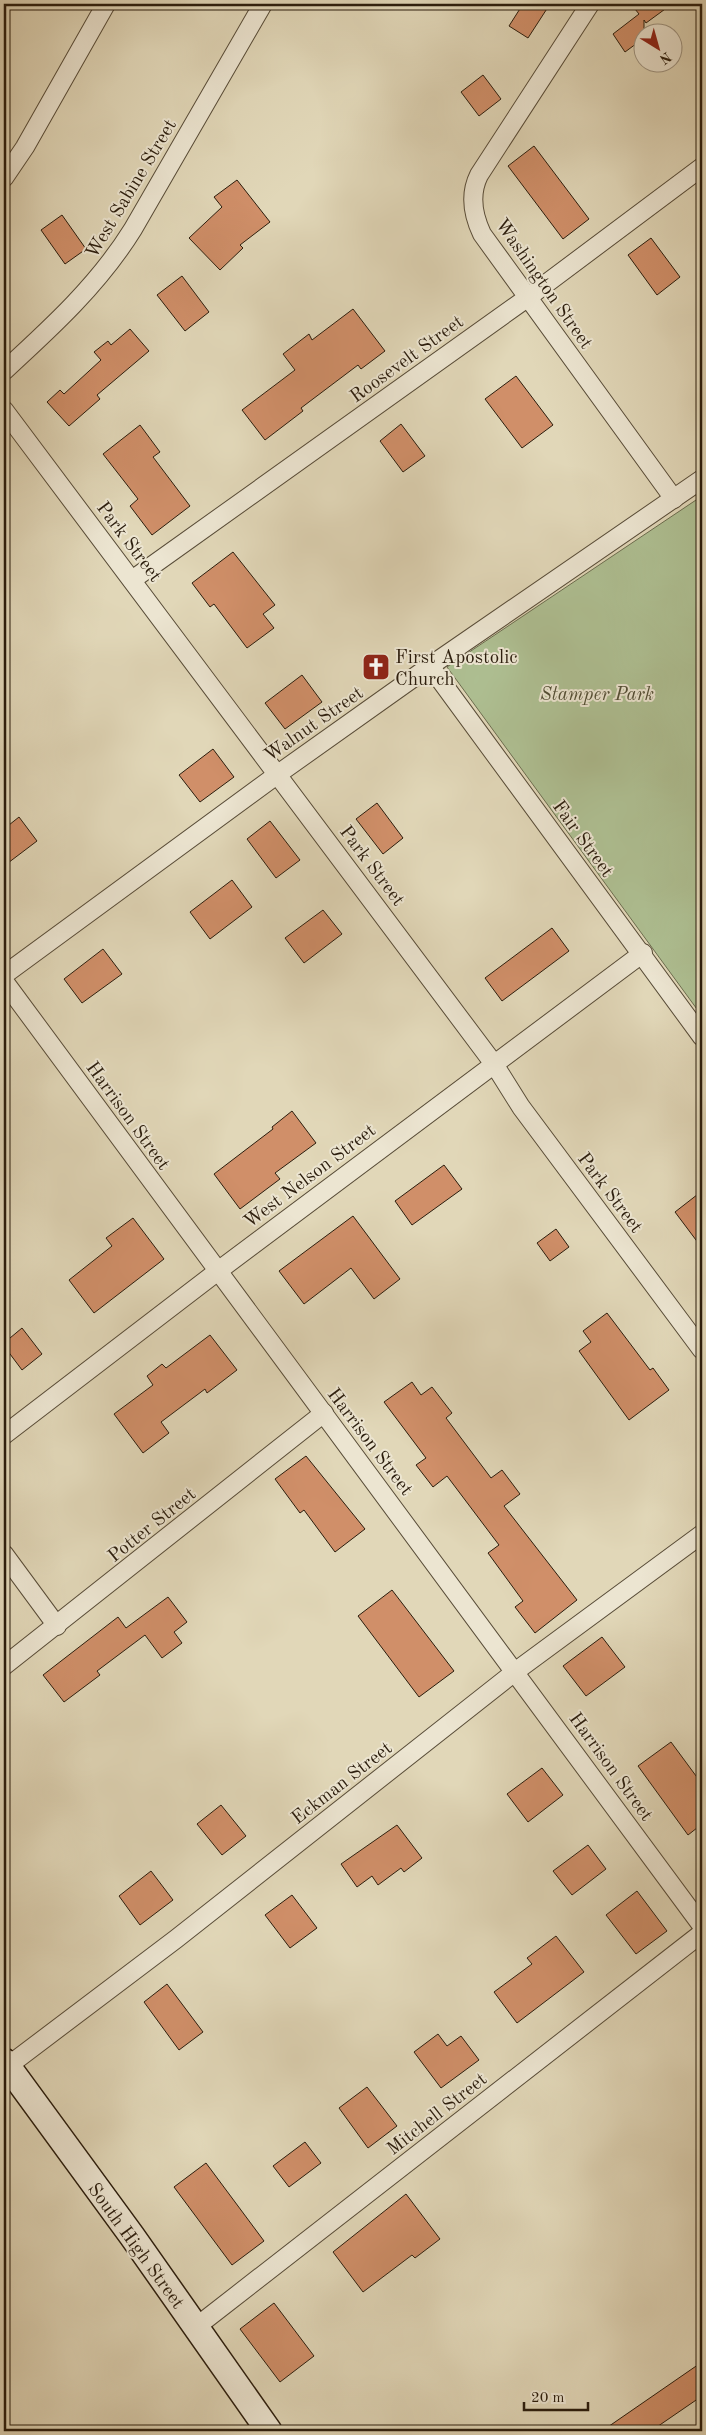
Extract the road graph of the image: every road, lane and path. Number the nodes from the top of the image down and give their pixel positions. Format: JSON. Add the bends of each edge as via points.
{"nodes":[{"id":1,"x":106,"y":4,"type":"edge"},
{"id":2,"x":263,"y":4,"type":"edge"},
{"id":3,"x":590,"y":4,"type":"edge"},
{"id":4,"x":702,"y":167,"type":"edge"},
{"id":5,"x":4,"y":178,"type":"edge"},
{"id":6,"x":527,"y":298,"type":"junction"},
{"id":7,"x":4,"y":371,"type":"edge"},
{"id":8,"x":4,"y":410,"type":"edge"},
{"id":9,"x":702,"y":480,"type":"edge"},
{"id":10,"x":674,"y":499,"type":"junction"},
{"id":11,"x":132,"y":580,"type":"junction"},
{"id":12,"x":430,"y":666,"type":"junction"},
{"id":13,"x":278,"y":774,"type":"junction"},
{"id":14,"x":643,"y":953,"type":"junction"},
{"id":15,"x":4,"y":974,"type":"edge"},
{"id":16,"x":4,"y":981,"type":"edge"},
{"id":17,"x":702,"y":1037,"type":"edge"},
{"id":18,"x":494,"y":1064,"type":"junction"},
{"id":19,"x":218,"y":1271,"type":"junction"},
{"id":20,"x":702,"y":1350,"type":"edge"},
{"id":21,"x":324,"y":1413,"type":"junction"},
{"id":22,"x":4,"y":1435,"type":"edge"},
{"id":23,"x":702,"y":1534,"type":"edge"},
{"id":24,"x":4,"y":1554,"type":"edge"},
{"id":25,"x":57,"y":1626,"type":"junction"},
{"id":26,"x":4,"y":1666,"type":"edge"},
{"id":27,"x":516,"y":1671,"type":"junction"},
{"id":28,"x":702,"y":1926,"type":"edge"},
{"id":29,"x":702,"y":1933,"type":"edge"},
{"id":30,"x":6,"y":2063,"type":"edge"},
{"id":31,"x":196,"y":2327,"type":"junction"},
{"id":32,"x":268,"y":2431,"type":"edge"}],
"edges":[{"from":1,"to":5,"type":"street"},
{"from":2,"to":7,"type":"street","name":"West Sabine Street","via":[[112,261],[75,303]]},
{"from":3,"to":6,"type":"street","name":"Washington Street","via":[[484,168],[473,193],[482,234]]},
{"from":4,"to":6,"type":"street","name":"Roosevelt Street"},
{"from":6,"to":10,"type":"street","name":"Washington Street"},
{"from":6,"to":11,"type":"street","name":"Roosevelt Street"},
{"from":8,"to":11,"type":"street","name":"Park Street"},
{"from":9,"to":10,"type":"street","name":"Walnut Street"},
{"from":10,"to":12,"type":"street","name":"Walnut Street"},
{"from":11,"to":13,"type":"street","name":"Park Street"},
{"from":12,"to":13,"type":"street","name":"Walnut Street"},
{"from":12,"to":14,"type":"street","name":"Fair Street"},
{"from":13,"to":15,"type":"street","name":"Walnut Street"},
{"from":13,"to":18,"type":"street","name":"Park Street"},
{"from":14,"to":17,"type":"street","name":"Fair Street"},
{"from":14,"to":18,"type":"street","name":"West Nelson Street"},
{"from":16,"to":19,"type":"street","name":"Harrison Street"},
{"from":18,"to":19,"type":"street","name":"West Nelson Street"},
{"from":18,"to":20,"type":"street","name":"Park Street","via":[[521,1107]]},
{"from":19,"to":21,"type":"street","name":"Harrison Street"},
{"from":19,"to":22,"type":"street","name":"West Nelson Street"},
{"from":21,"to":25,"type":"street","name":"Potter Street"},
{"from":21,"to":27,"type":"street","name":"Harrison Street"},
{"from":23,"to":27,"type":"street","name":"Eckman Street"},
{"from":24,"to":25,"type":"street"},
{"from":25,"to":26,"type":"street","name":"Potter Street"},
{"from":27,"to":28,"type":"street","name":"Harrison Street"},
{"from":27,"to":30,"type":"street","name":"Eckman Street","via":[[183,1933]]},
{"from":29,"to":31,"type":"street","name":"Mitchell Street"},
{"from":30,"to":31,"type":"main road","name":"South High Street"},
{"from":31,"to":32,"type":"main road","name":"South High Street"}]}
